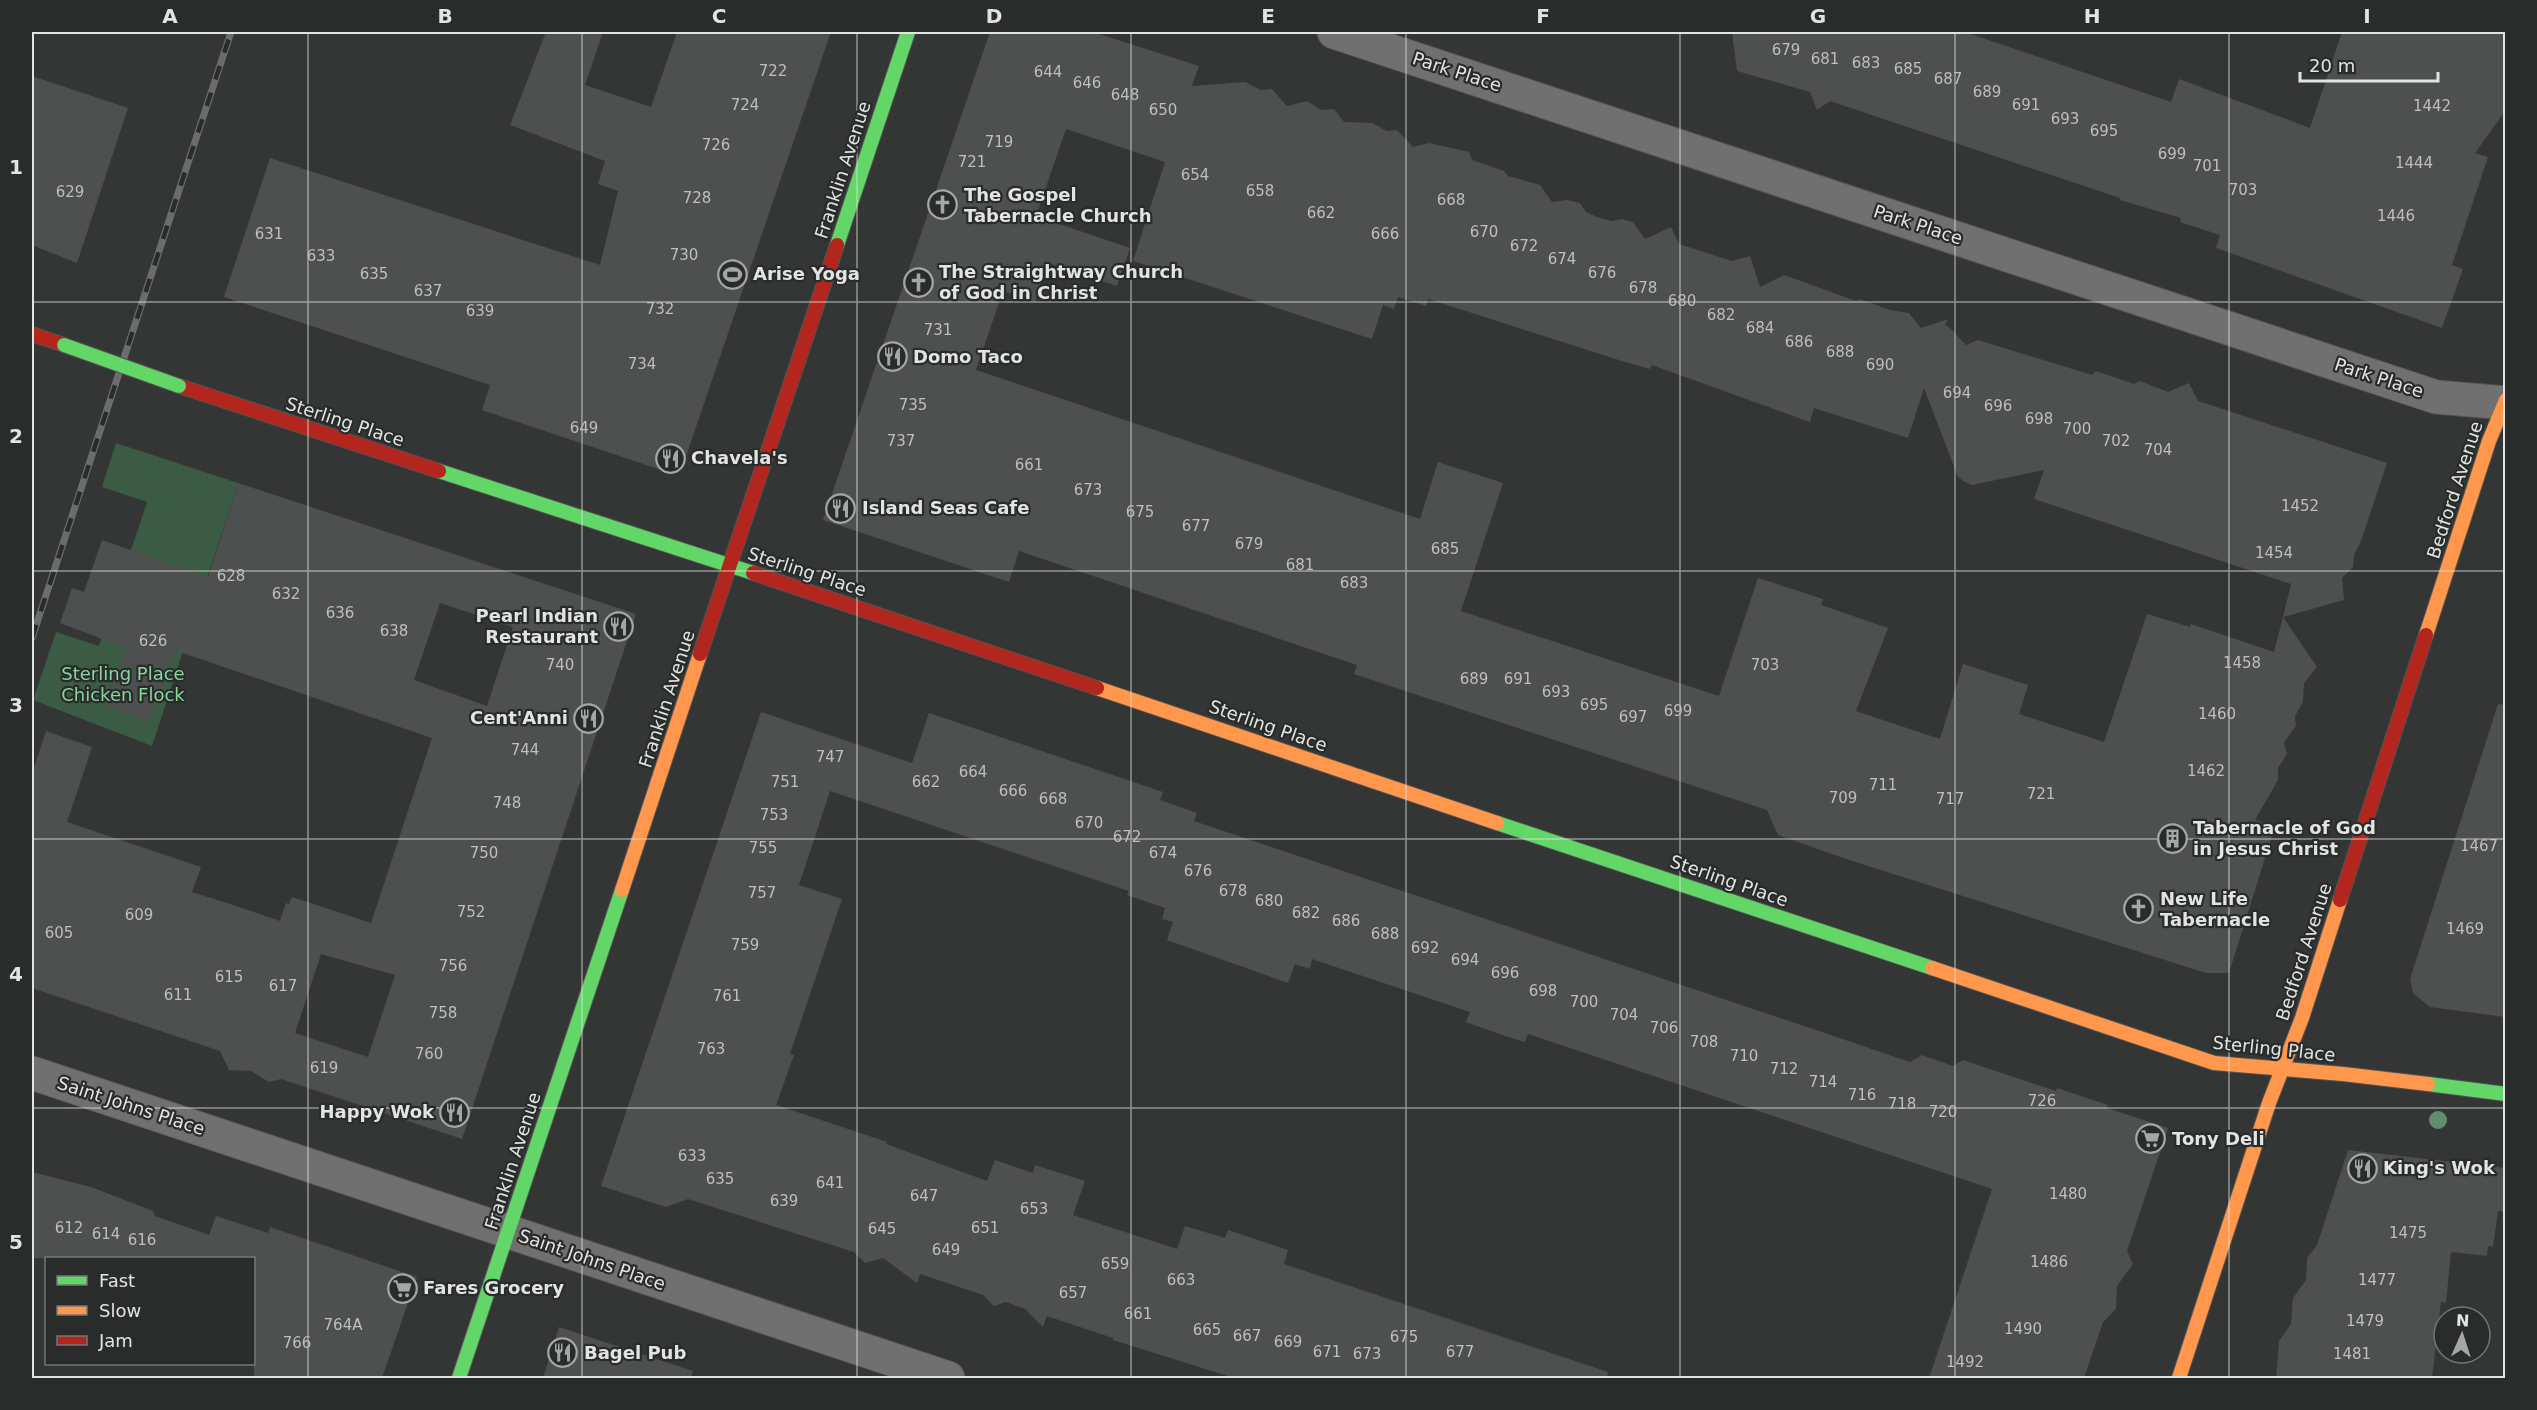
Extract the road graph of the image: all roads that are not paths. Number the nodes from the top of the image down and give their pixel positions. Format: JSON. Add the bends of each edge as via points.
{"nodes":[{"id":1,"x":908,"y":32,"type":"edge"},
{"id":2,"x":1334,"y":32,"type":"edge"},
{"id":3,"x":32,"y":334,"type":"edge"},
{"id":4,"x":2505,"y":402,"type":"edge"},
{"id":5,"x":730,"y":566,"type":"junction"},
{"id":6,"x":2283,"y":1070,"type":"junction"},
{"id":7,"x":32,"y":1073,"type":"edge"},
{"id":8,"x":2505,"y":1094,"type":"edge"},
{"id":9,"x":509,"y":1232,"type":"junction"},
{"id":10,"x":459,"y":1378,"type":"edge"},
{"id":11,"x":948,"y":1378,"type":"edge"},
{"id":12,"x":2179,"y":1378,"type":"edge"}],
"edges":[{"from":1,"to":5,"type":"street","name":"Franklin Avenue"},
{"from":2,"to":4,"type":"street","name":"Park Place","via":[[2436,397]]},
{"from":3,"to":5,"type":"street","name":"Sterling Place","bridge":true},
{"from":4,"to":6,"type":"street","name":"Bedford Avenue"},
{"from":5,"to":6,"type":"street","name":"Sterling Place","via":[[2214,1063]]},
{"from":5,"to":9,"type":"street","name":"Franklin Avenue"},
{"from":6,"to":8,"type":"street","name":"Sterling Place"},
{"from":6,"to":12,"type":"street","name":"Bedford Avenue"},
{"from":7,"to":9,"type":"street","name":"Saint Johns Place"},
{"from":9,"to":10,"type":"street","name":"Franklin Avenue"},
{"from":9,"to":11,"type":"street","name":"Saint Johns Place"}]}
